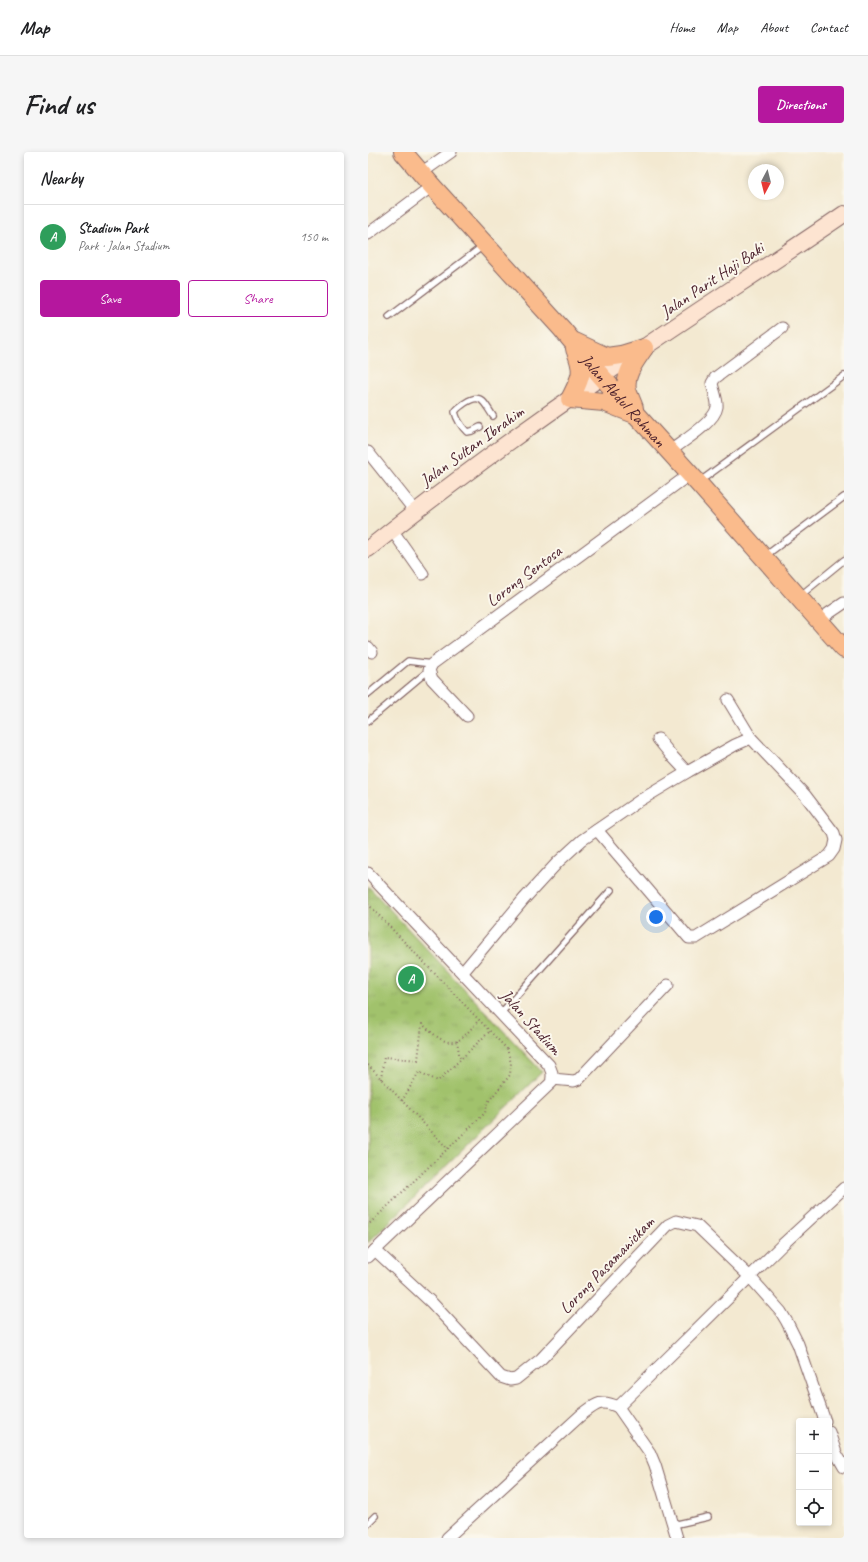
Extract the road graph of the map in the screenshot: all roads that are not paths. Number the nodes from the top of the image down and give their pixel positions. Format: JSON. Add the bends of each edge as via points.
{"nodes":[{"id":1,"x":403,"y":152,"type":"edge"},
{"id":2,"x":451,"y":152,"type":"edge"},
{"id":3,"x":427,"y":176,"type":"junction"},
{"id":4,"x":844,"y":214,"type":"edge"},
{"id":5,"x":368,"y":234,"type":"edge"},
{"id":6,"x":485,"y":244,"type":"junction"},
{"id":7,"x":389,"y":318,"type":"dead end"},
{"id":8,"x":782,"y":328,"type":"dead end"},
{"id":9,"x":572,"y":341,"type":"junction"},
{"id":10,"x":644,"y":348,"type":"junction"},
{"id":11,"x":601,"y":376,"type":"junction"},
{"id":12,"x":844,"y":376,"type":"edge"},
{"id":13,"x":570,"y":398,"type":"junction"},
{"id":14,"x":636,"y":414,"type":"junction"},
{"id":15,"x":493,"y":416,"type":"dead end"},
{"id":16,"x":480,"y":427,"type":"dead end"},
{"id":17,"x":368,"y":452,"type":"edge"},
{"id":18,"x":670,"y":452,"type":"junction"},
{"id":19,"x":694,"y":478,"type":"junction"},
{"id":20,"x":844,"y":497,"type":"edge"},
{"id":21,"x":415,"y":512,"type":"junction"},
{"id":22,"x":392,"y":530,"type":"junction"},
{"id":23,"x":368,"y":549,"type":"edge"},
{"id":24,"x":763,"y":557,"type":"junction"},
{"id":25,"x":844,"y":560,"type":"edge"},
{"id":26,"x":423,"y":574,"type":"dead end"},
{"id":27,"x":799,"y":597,"type":"junction"},
{"id":28,"x":843,"y":605,"type":"edge"},
{"id":29,"x":819,"y":620,"type":"junction"},
{"id":30,"x":844,"y":649,"type":"edge"},
{"id":31,"x":431,"y":667,"type":"junction"},
{"id":32,"x":368,"y":694,"type":"edge"},
{"id":33,"x":728,"y":700,"type":"dead end"},
{"id":34,"x":467,"y":716,"type":"dead end"},
{"id":35,"x":368,"y":721,"type":"edge"},
{"id":36,"x":751,"y":738,"type":"junction"},
{"id":37,"x":658,"y":739,"type":"dead end"},
{"id":38,"x":687,"y":772,"type":"junction"},
{"id":39,"x":597,"y":830,"type":"junction"},
{"id":40,"x":368,"y":873,"type":"edge"},
{"id":41,"x":611,"y":890,"type":"dead end"},
{"id":42,"x":463,"y":972,"type":"junction"},
{"id":43,"x":668,"y":984,"type":"dead end"},
{"id":44,"x":501,"y":1013,"type":"junction"},
{"id":45,"x":552,"y":1079,"type":"junction"},
{"id":46,"x":844,"y":1188,"type":"edge"},
{"id":47,"x":371,"y":1253,"type":"edge"},
{"id":48,"x":750,"y":1277,"type":"junction"},
{"id":49,"x":621,"y":1412,"type":"junction"},
{"id":50,"x":824,"y":1418,"type":"edge"},
{"id":51,"x":832,"y":1441,"type":"edge"},
{"id":52,"x":844,"y":1467,"type":"edge"},
{"id":53,"x":375,"y":1516,"type":"dead end"},
{"id":54,"x":708,"y":1517,"type":"dead end"},
{"id":55,"x":368,"y":1523,"type":"edge"},
{"id":56,"x":673,"y":1525,"type":"junction"},
{"id":57,"x":447,"y":1538,"type":"edge"},
{"id":58,"x":677,"y":1538,"type":"edge"}],
"edges":[{"from":1,"to":3,"type":"main road","name":"Jalan Abdul Rahman"},
{"from":2,"to":3,"type":"street","via":[[438,161]]},
{"from":3,"to":5,"type":"street"},
{"from":3,"to":6,"type":"main road","name":"Jalan Abdul Rahman"},
{"from":4,"to":10,"type":"street","name":"Jalan Parit Haji Baki"},
{"from":6,"to":7,"type":"lane"},
{"from":6,"to":9,"type":"main road","name":"Jalan Abdul Rahman"},
{"from":8,"to":18,"type":"street","via":[[715,378],[712,383],[718,406],[716,412],[709,421]]},
{"from":9,"to":10,"type":"main road","via":[[606,357]]},
{"from":9,"to":11,"type":"main road","name":"Jalan Abdul Rahman"},
{"from":9,"to":13,"type":"main road","via":[[582,368]]},
{"from":10,"to":11,"type":"street","name":"Jalan Parit Haji Baki"},
{"from":10,"to":14,"type":"main road","via":[[628,376],[627,388]]},
{"from":11,"to":13,"type":"street","name":"Jalan Sultan Ibrahim"},
{"from":11,"to":14,"type":"main road","name":"Jalan Abdul Rahman"},
{"from":12,"to":19,"type":"lane"},
{"from":13,"to":14,"type":"main road","via":[[604,402]]},
{"from":13,"to":21,"type":"street","name":"Jalan Sultan Ibrahim"},
{"from":14,"to":18,"type":"main road","name":"Jalan Abdul Rahman"},
{"from":15,"to":16,"type":"lane","via":[[482,399],[477,397],[457,409],[455,412],[461,426],[467,432]]},
{"from":17,"to":21,"type":"street"},
{"from":18,"to":19,"type":"main road","name":"Jalan Abdul Rahman"},
{"from":19,"to":24,"type":"main road","name":"Jalan Abdul Rahman"},
{"from":19,"to":31,"type":"street","name":"Lorong Sentosa"},
{"from":20,"to":24,"type":"lane"},
{"from":21,"to":22,"type":"street","name":"Jalan Sultan Ibrahim"},
{"from":22,"to":23,"type":"street","name":"Jalan Sultan Ibrahim"},
{"from":22,"to":26,"type":"street"},
{"from":24,"to":27,"type":"main road","name":"Jalan Abdul Rahman"},
{"from":25,"to":27,"type":"lane"},
{"from":27,"to":29,"type":"main road","name":"Jalan Abdul Rahman"},
{"from":28,"to":29,"type":"street"},
{"from":29,"to":30,"type":"main road","name":"Jalan Abdul Rahman"},
{"from":31,"to":32,"type":"lane","via":[[408,661]]},
{"from":31,"to":34,"type":"street","via":[[432,679]]},
{"from":31,"to":35,"type":"lane"},
{"from":33,"to":36,"type":"street"},
{"from":36,"to":38,"type":"street"},
{"from":36,"to":39,"type":"street","via":[[805,795],[834,833],[834,849],[829,856],[696,938],[689,938]]},
{"from":37,"to":38,"type":"street"},
{"from":38,"to":39,"type":"street"},
{"from":39,"to":42,"type":"street","via":[[558,862]]},
{"from":40,"to":42,"type":"street","name":"Jalan Stadium"},
{"from":41,"to":44,"type":"lane"},
{"from":42,"to":44,"type":"street","name":"Jalan Stadium"},
{"from":43,"to":45,"type":"street","via":[[579,1079]]},
{"from":44,"to":45,"type":"street","name":"Jalan Stadium","via":[[549,1065]]},
{"from":45,"to":47,"type":"street","name":"Jalan Stadium","via":[[552,1082]]},
{"from":46,"to":48,"type":"street"},
{"from":47,"to":48,"type":"street","name":"Lorong Pasamanickam","via":[[432,1303],[501,1377],[510,1380],[516,1379],[541,1359],[668,1225],[676,1221],[696,1226]]},
{"from":48,"to":49,"type":"street"},
{"from":48,"to":50,"type":"street","name":"Lorong Pasamanickam","via":[[788,1322]]},
{"from":49,"to":56,"type":"street","via":[[650,1453]]},
{"from":49,"to":57,"type":"street","via":[[608,1402],[597,1404],[580,1416]]},
{"from":51,"to":52,"type":"street"},
{"from":53,"to":55,"type":"lane"},
{"from":54,"to":56,"type":"lane"},
{"from":56,"to":58,"type":"street"}]}
